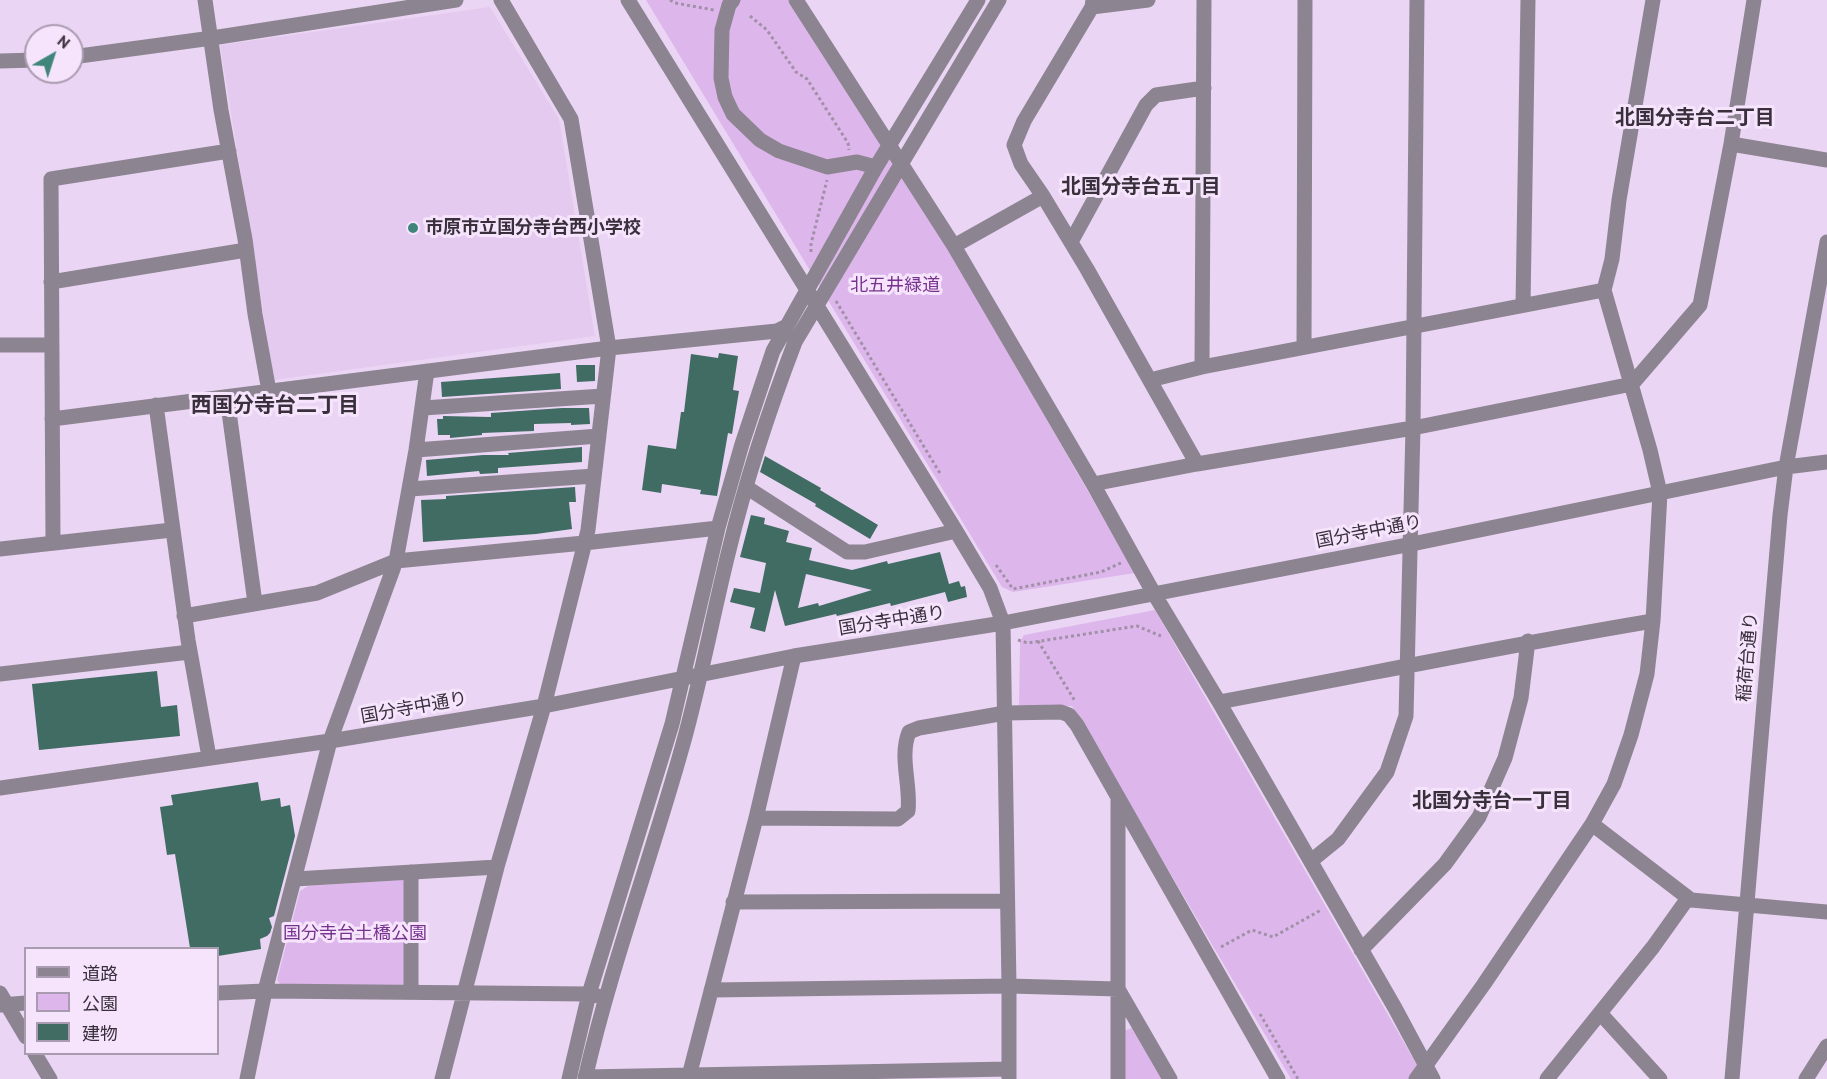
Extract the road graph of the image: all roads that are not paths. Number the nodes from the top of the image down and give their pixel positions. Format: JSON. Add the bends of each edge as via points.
{"nodes":[{"id":1,"x":206,"y":0,"type":"edge"},
{"id":2,"x":456,"y":0,"type":"edge"},
{"id":3,"x":501,"y":0,"type":"edge"},
{"id":4,"x":628,"y":0,"type":"edge"},
{"id":5,"x":796,"y":0,"type":"edge"},
{"id":6,"x":978,"y":0,"type":"edge"},
{"id":7,"x":999,"y":0,"type":"edge"},
{"id":8,"x":1148,"y":0,"type":"edge"},
{"id":9,"x":1204,"y":0,"type":"edge"},
{"id":10,"x":1305,"y":0,"type":"edge"},
{"id":11,"x":1417,"y":0,"type":"edge"},
{"id":12,"x":1528,"y":0,"type":"edge"},
{"id":13,"x":1653,"y":0,"type":"edge"},
{"id":14,"x":1754,"y":0,"type":"edge"},
{"id":15,"x":1093,"y":4,"type":"edge"},
{"id":16,"x":730,"y":5,"type":"edge"},
{"id":17,"x":212,"y":38,"type":"junction"},
{"id":18,"x":84,"y":55,"type":"edge"},
{"id":19,"x":24,"y":60,"type":"edge"},
{"id":20,"x":0,"y":61,"type":"edge"},
{"id":21,"x":1204,"y":88,"type":"junction"},
{"id":22,"x":1731,"y":144,"type":"junction"},
{"id":23,"x":890,"y":145,"type":"junction"},
{"id":24,"x":229,"y":151,"type":"junction"},
{"id":25,"x":1827,"y":160,"type":"edge"},
{"id":26,"x":902,"y":162,"type":"junction"},
{"id":27,"x":876,"y":167,"type":"junction"},
{"id":28,"x":1043,"y":196,"type":"junction"},
{"id":29,"x":1071,"y":242,"type":"junction"},
{"id":30,"x":1827,"y":242,"type":"edge"},
{"id":31,"x":954,"y":246,"type":"junction"},
{"id":32,"x":246,"y":250,"type":"junction"},
{"id":33,"x":51,"y":282,"type":"junction"},
{"id":34,"x":806,"y":289,"type":"junction"},
{"id":35,"x":1604,"y":290,"type":"junction"},
{"id":36,"x":1523,"y":305,"type":"junction"},
{"id":37,"x":817,"y":306,"type":"junction"},
{"id":38,"x":1414,"y":325,"type":"junction"},
{"id":39,"x":787,"y":326,"type":"junction"},
{"id":40,"x":0,"y":345,"type":"edge"},
{"id":41,"x":52,"y":345,"type":"junction"},
{"id":42,"x":1304,"y":347,"type":"junction"},
{"id":43,"x":609,"y":348,"type":"junction"},
{"id":44,"x":1202,"y":367,"type":"junction"},
{"id":45,"x":428,"y":371,"type":"junction"},
{"id":46,"x":1150,"y":380,"type":"junction"},
{"id":47,"x":1632,"y":384,"type":"junction"},
{"id":48,"x":269,"y":391,"type":"junction"},
{"id":49,"x":603,"y":396,"type":"junction"},
{"id":50,"x":227,"y":397,"type":"junction"},
{"id":51,"x":156,"y":405,"type":"junction"},
{"id":52,"x":423,"y":408,"type":"junction"},
{"id":53,"x":52,"y":419,"type":"junction"},
{"id":54,"x":1413,"y":428,"type":"junction"},
{"id":55,"x":599,"y":436,"type":"junction"},
{"id":56,"x":416,"y":450,"type":"junction"},
{"id":57,"x":1827,"y":462,"type":"edge"},
{"id":58,"x":1197,"y":464,"type":"junction"},
{"id":59,"x":1786,"y":467,"type":"junction"},
{"id":60,"x":594,"y":476,"type":"junction"},
{"id":61,"x":1092,"y":484,"type":"junction"},
{"id":62,"x":746,"y":487,"type":"junction"},
{"id":63,"x":410,"y":489,"type":"junction"},
{"id":64,"x":1660,"y":493,"type":"junction"},
{"id":65,"x":718,"y":528,"type":"junction"},
{"id":66,"x":172,"y":530,"type":"junction"},
{"id":67,"x":956,"y":531,"type":"junction"},
{"id":68,"x":53,"y":543,"type":"junction"},
{"id":69,"x":584,"y":543,"type":"junction"},
{"id":70,"x":1412,"y":544,"type":"junction"},
{"id":71,"x":0,"y":549,"type":"edge"},
{"id":72,"x":396,"y":561,"type":"junction"},
{"id":73,"x":1153,"y":592,"type":"junction"},
{"id":74,"x":255,"y":603,"type":"junction"},
{"id":75,"x":184,"y":616,"type":"junction"},
{"id":76,"x":1653,"y":621,"type":"junction"},
{"id":77,"x":1003,"y":623,"type":"junction"},
{"id":78,"x":1528,"y":641,"type":"junction"},
{"id":79,"x":190,"y":652,"type":"junction"},
{"id":80,"x":794,"y":656,"type":"junction"},
{"id":81,"x":1408,"y":667,"type":"junction"},
{"id":82,"x":0,"y":674,"type":"edge"},
{"id":83,"x":701,"y":674,"type":"junction"},
{"id":84,"x":683,"y":678,"type":"junction"},
{"id":85,"x":1220,"y":702,"type":"junction"},
{"id":86,"x":544,"y":706,"type":"junction"},
{"id":87,"x":1005,"y":713,"type":"junction"},
{"id":88,"x":330,"y":741,"type":"junction"},
{"id":89,"x":209,"y":758,"type":"junction"},
{"id":90,"x":0,"y":788,"type":"edge"},
{"id":91,"x":1118,"y":798,"type":"junction"},
{"id":92,"x":756,"y":818,"type":"junction"},
{"id":93,"x":1592,"y":824,"type":"junction"},
{"id":94,"x":1311,"y":861,"type":"junction"},
{"id":95,"x":497,"y":867,"type":"junction"},
{"id":96,"x":411,"y":872,"type":"junction"},
{"id":97,"x":295,"y":879,"type":"junction"},
{"id":98,"x":1688,"y":898,"type":"junction"},
{"id":99,"x":1007,"y":901,"type":"junction"},
{"id":100,"x":733,"y":902,"type":"junction"},
{"id":101,"x":1748,"y":906,"type":"junction"},
{"id":102,"x":1827,"y":912,"type":"edge"},
{"id":103,"x":1361,"y":950,"type":"junction"},
{"id":104,"x":1009,"y":986,"type":"junction"},
{"id":105,"x":1118,"y":989,"type":"junction"},
{"id":106,"x":711,"y":990,"type":"junction"},
{"id":107,"x":265,"y":991,"type":"junction"},
{"id":108,"x":466,"y":991,"type":"junction"},
{"id":109,"x":411,"y":992,"type":"junction"},
{"id":110,"x":219,"y":993,"type":"edge"},
{"id":111,"x":589,"y":994,"type":"junction"},
{"id":112,"x":605,"y":998,"type":"junction"},
{"id":113,"x":2,"y":1000,"type":"edge"},
{"id":114,"x":24,"y":1003,"type":"edge"},
{"id":115,"x":1600,"y":1013,"type":"junction"},
{"id":116,"x":24,"y":1034,"type":"edge"},
{"id":117,"x":1827,"y":1046,"type":"edge"},
{"id":118,"x":36,"y":1055,"type":"edge"},
{"id":119,"x":1429,"y":1072,"type":"edge"},
{"id":120,"x":1009,"y":1074,"type":"edge"},
{"id":121,"x":689,"y":1076,"type":"junction"},
{"id":122,"x":580,"y":1078,"type":"edge"},
{"id":123,"x":50,"y":1079,"type":"edge"},
{"id":124,"x":246,"y":1079,"type":"edge"},
{"id":125,"x":442,"y":1079,"type":"edge"},
{"id":126,"x":1118,"y":1079,"type":"edge"},
{"id":127,"x":1170,"y":1079,"type":"edge"},
{"id":128,"x":1278,"y":1079,"type":"edge"},
{"id":129,"x":1416,"y":1079,"type":"edge"},
{"id":130,"x":1547,"y":1079,"type":"edge"},
{"id":131,"x":1660,"y":1079,"type":"edge"},
{"id":132,"x":1732,"y":1079,"type":"edge"},
{"id":133,"x":1806,"y":1079,"type":"edge"}],
"edges":[{"from":1,"to":17,"type":"street"},
{"from":2,"to":17,"type":"street"},
{"from":3,"to":43,"type":"street","via":[[571,118]]},
{"from":4,"to":34,"type":"street"},
{"from":5,"to":23,"type":"street"},
{"from":6,"to":23,"type":"street"},
{"from":7,"to":26,"type":"street"},
{"from":8,"to":15,"type":"street"},
{"from":9,"to":21,"type":"street"},
{"from":10,"to":42,"type":"street"},
{"from":11,"to":38,"type":"street"},
{"from":12,"to":36,"type":"street"},
{"from":13,"to":35,"type":"street"},
{"from":14,"to":22,"type":"street"},
{"from":15,"to":28,"type":"street","via":[[1024,121],[1014,145],[1021,164]]},
{"from":16,"to":27,"type":"street","via":[[722,30],[721,78],[733,114],[760,140],[779,151],[827,167],[857,162]]},
{"from":17,"to":18,"type":"street"},
{"from":17,"to":24,"type":"street"},
{"from":19,"to":20,"type":"street"},
{"from":21,"to":29,"type":"street","via":[[1156,96],[1146,105]]},
{"from":21,"to":44,"type":"street"},
{"from":22,"to":25,"type":"street"},
{"from":22,"to":47,"type":"street","via":[[1700,305]]},
{"from":23,"to":26,"type":"street"},
{"from":23,"to":27,"type":"street"},
{"from":24,"to":32,"type":"street"},
{"from":24,"to":33,"type":"street","via":[[51,178]]},
{"from":26,"to":31,"type":"street"},
{"from":26,"to":37,"type":"street"},
{"from":27,"to":34,"type":"street"},
{"from":28,"to":29,"type":"street"},
{"from":28,"to":31,"type":"street"},
{"from":29,"to":46,"type":"street"},
{"from":30,"to":59,"type":"street","name":"稲荷台通り"},
{"from":31,"to":61,"type":"street"},
{"from":32,"to":33,"type":"street"},
{"from":32,"to":48,"type":"street"},
{"from":33,"to":41,"type":"street"},
{"from":34,"to":37,"type":"street"},
{"from":34,"to":39,"type":"street"},
{"from":35,"to":36,"type":"street"},
{"from":35,"to":47,"type":"street"},
{"from":36,"to":38,"type":"street"},
{"from":37,"to":62,"type":"street","via":[[784,369]]},
{"from":37,"to":67,"type":"street"},
{"from":38,"to":42,"type":"street"},
{"from":38,"to":54,"type":"street"},
{"from":39,"to":43,"type":"street","via":[[777,331]]},
{"from":39,"to":65,"type":"street","via":[[773,351]]},
{"from":40,"to":41,"type":"street"},
{"from":41,"to":53,"type":"street"},
{"from":42,"to":44,"type":"street"},
{"from":43,"to":45,"type":"street"},
{"from":43,"to":49,"type":"street"},
{"from":44,"to":46,"type":"street"},
{"from":45,"to":48,"type":"street"},
{"from":45,"to":52,"type":"street"},
{"from":46,"to":58,"type":"street"},
{"from":47,"to":54,"type":"street"},
{"from":47,"to":64,"type":"street"},
{"from":48,"to":50,"type":"street"},
{"from":49,"to":52,"type":"street"},
{"from":49,"to":55,"type":"street"},
{"from":50,"to":51,"type":"street"},
{"from":50,"to":74,"type":"street"},
{"from":51,"to":53,"type":"street"},
{"from":51,"to":66,"type":"street"},
{"from":52,"to":56,"type":"street"},
{"from":53,"to":68,"type":"street"},
{"from":54,"to":58,"type":"street"},
{"from":54,"to":70,"type":"street"},
{"from":55,"to":56,"type":"street"},
{"from":55,"to":60,"type":"street"},
{"from":56,"to":63,"type":"street"},
{"from":57,"to":59,"type":"street","name":"国分寺中通り"},
{"from":58,"to":61,"type":"street"},
{"from":59,"to":64,"type":"street","name":"国分寺中通り"},
{"from":59,"to":101,"type":"street","name":"稲荷台通り"},
{"from":60,"to":63,"type":"street"},
{"from":60,"to":69,"type":"street"},
{"from":61,"to":73,"type":"street"},
{"from":62,"to":67,"type":"street","via":[[847,552],[865,552]]},
{"from":62,"to":83,"type":"street"},
{"from":63,"to":72,"type":"street"},
{"from":64,"to":70,"type":"street","name":"国分寺中通り"},
{"from":64,"to":76,"type":"street"},
{"from":65,"to":69,"type":"street"},
{"from":65,"to":84,"type":"street"},
{"from":66,"to":68,"type":"street"},
{"from":66,"to":75,"type":"street"},
{"from":67,"to":77,"type":"street","via":[[990,588]]},
{"from":68,"to":71,"type":"street"},
{"from":69,"to":72,"type":"street"},
{"from":69,"to":86,"type":"street"},
{"from":70,"to":73,"type":"street","name":"国分寺中通り"},
{"from":70,"to":81,"type":"street"},
{"from":72,"to":74,"type":"street","via":[[318,593]]},
{"from":72,"to":88,"type":"street"},
{"from":73,"to":77,"type":"street","name":"国分寺中通り"},
{"from":73,"to":85,"type":"street"},
{"from":74,"to":75,"type":"street"},
{"from":75,"to":79,"type":"street"},
{"from":76,"to":78,"type":"street"},
{"from":76,"to":93,"type":"street","via":[[1647,674],[1631,735],[1614,784]]},
{"from":77,"to":80,"type":"street","name":"国分寺中通り"},
{"from":77,"to":87,"type":"street"},
{"from":78,"to":81,"type":"street"},
{"from":78,"to":103,"type":"street","via":[[1521,698],[1504,758],[1479,817],[1445,864]]},
{"from":79,"to":82,"type":"street"},
{"from":79,"to":89,"type":"street"},
{"from":80,"to":83,"type":"street","name":"国分寺中通り"},
{"from":80,"to":92,"type":"street"},
{"from":81,"to":85,"type":"street"},
{"from":81,"to":94,"type":"street","via":[[1406,716],[1387,772],[1338,839]]},
{"from":83,"to":84,"type":"street","name":"国分寺中通り"},
{"from":83,"to":112,"type":"street"},
{"from":84,"to":86,"type":"street","name":"国分寺中通り"},
{"from":84,"to":111,"type":"street"},
{"from":85,"to":94,"type":"street"},
{"from":86,"to":88,"type":"street","name":"国分寺中通り"},
{"from":86,"to":95,"type":"street"},
{"from":87,"to":91,"type":"street","via":[[1069,715]]},
{"from":87,"to":92,"type":"street","via":[[909,732],[904,743],[908,811],[898,819]]},
{"from":87,"to":99,"type":"street"},
{"from":88,"to":89,"type":"street","name":"国分寺中通り"},
{"from":88,"to":97,"type":"street"},
{"from":89,"to":90,"type":"street","name":"国分寺中通り"},
{"from":91,"to":105,"type":"street"},
{"from":91,"to":128,"type":"street"},
{"from":92,"to":100,"type":"street"},
{"from":93,"to":98,"type":"street"},
{"from":93,"to":119,"type":"street"},
{"from":94,"to":103,"type":"street"},
{"from":95,"to":96,"type":"street"},
{"from":95,"to":108,"type":"street"},
{"from":96,"to":97,"type":"street"},
{"from":96,"to":109,"type":"street"},
{"from":97,"to":107,"type":"street"},
{"from":98,"to":101,"type":"street"},
{"from":98,"to":115,"type":"street"},
{"from":99,"to":100,"type":"street"},
{"from":99,"to":104,"type":"street"},
{"from":100,"to":106,"type":"street"},
{"from":101,"to":102,"type":"street"},
{"from":101,"to":132,"type":"street","name":"稲荷台通り"},
{"from":103,"to":119,"type":"street"},
{"from":104,"to":105,"type":"street"},
{"from":104,"to":106,"type":"street"},
{"from":104,"to":120,"type":"street"},
{"from":105,"to":126,"type":"street"},
{"from":105,"to":127,"type":"street"},
{"from":106,"to":121,"type":"street"},
{"from":107,"to":109,"type":"street"},
{"from":107,"to":110,"type":"street"},
{"from":107,"to":124,"type":"street"},
{"from":108,"to":109,"type":"street"},
{"from":108,"to":111,"type":"street"},
{"from":108,"to":125,"type":"street"},
{"from":111,"to":112,"type":"street"},
{"from":111,"to":122,"type":"street"},
{"from":112,"to":122,"type":"street"},
{"from":113,"to":114,"type":"street"},
{"from":113,"to":116,"type":"street"},
{"from":115,"to":130,"type":"street"},
{"from":115,"to":131,"type":"street"},
{"from":117,"to":133,"type":"street"},
{"from":118,"to":123,"type":"street"},
{"from":119,"to":129,"type":"street"},
{"from":120,"to":121,"type":"street"},
{"from":121,"to":122,"type":"street"}]}
